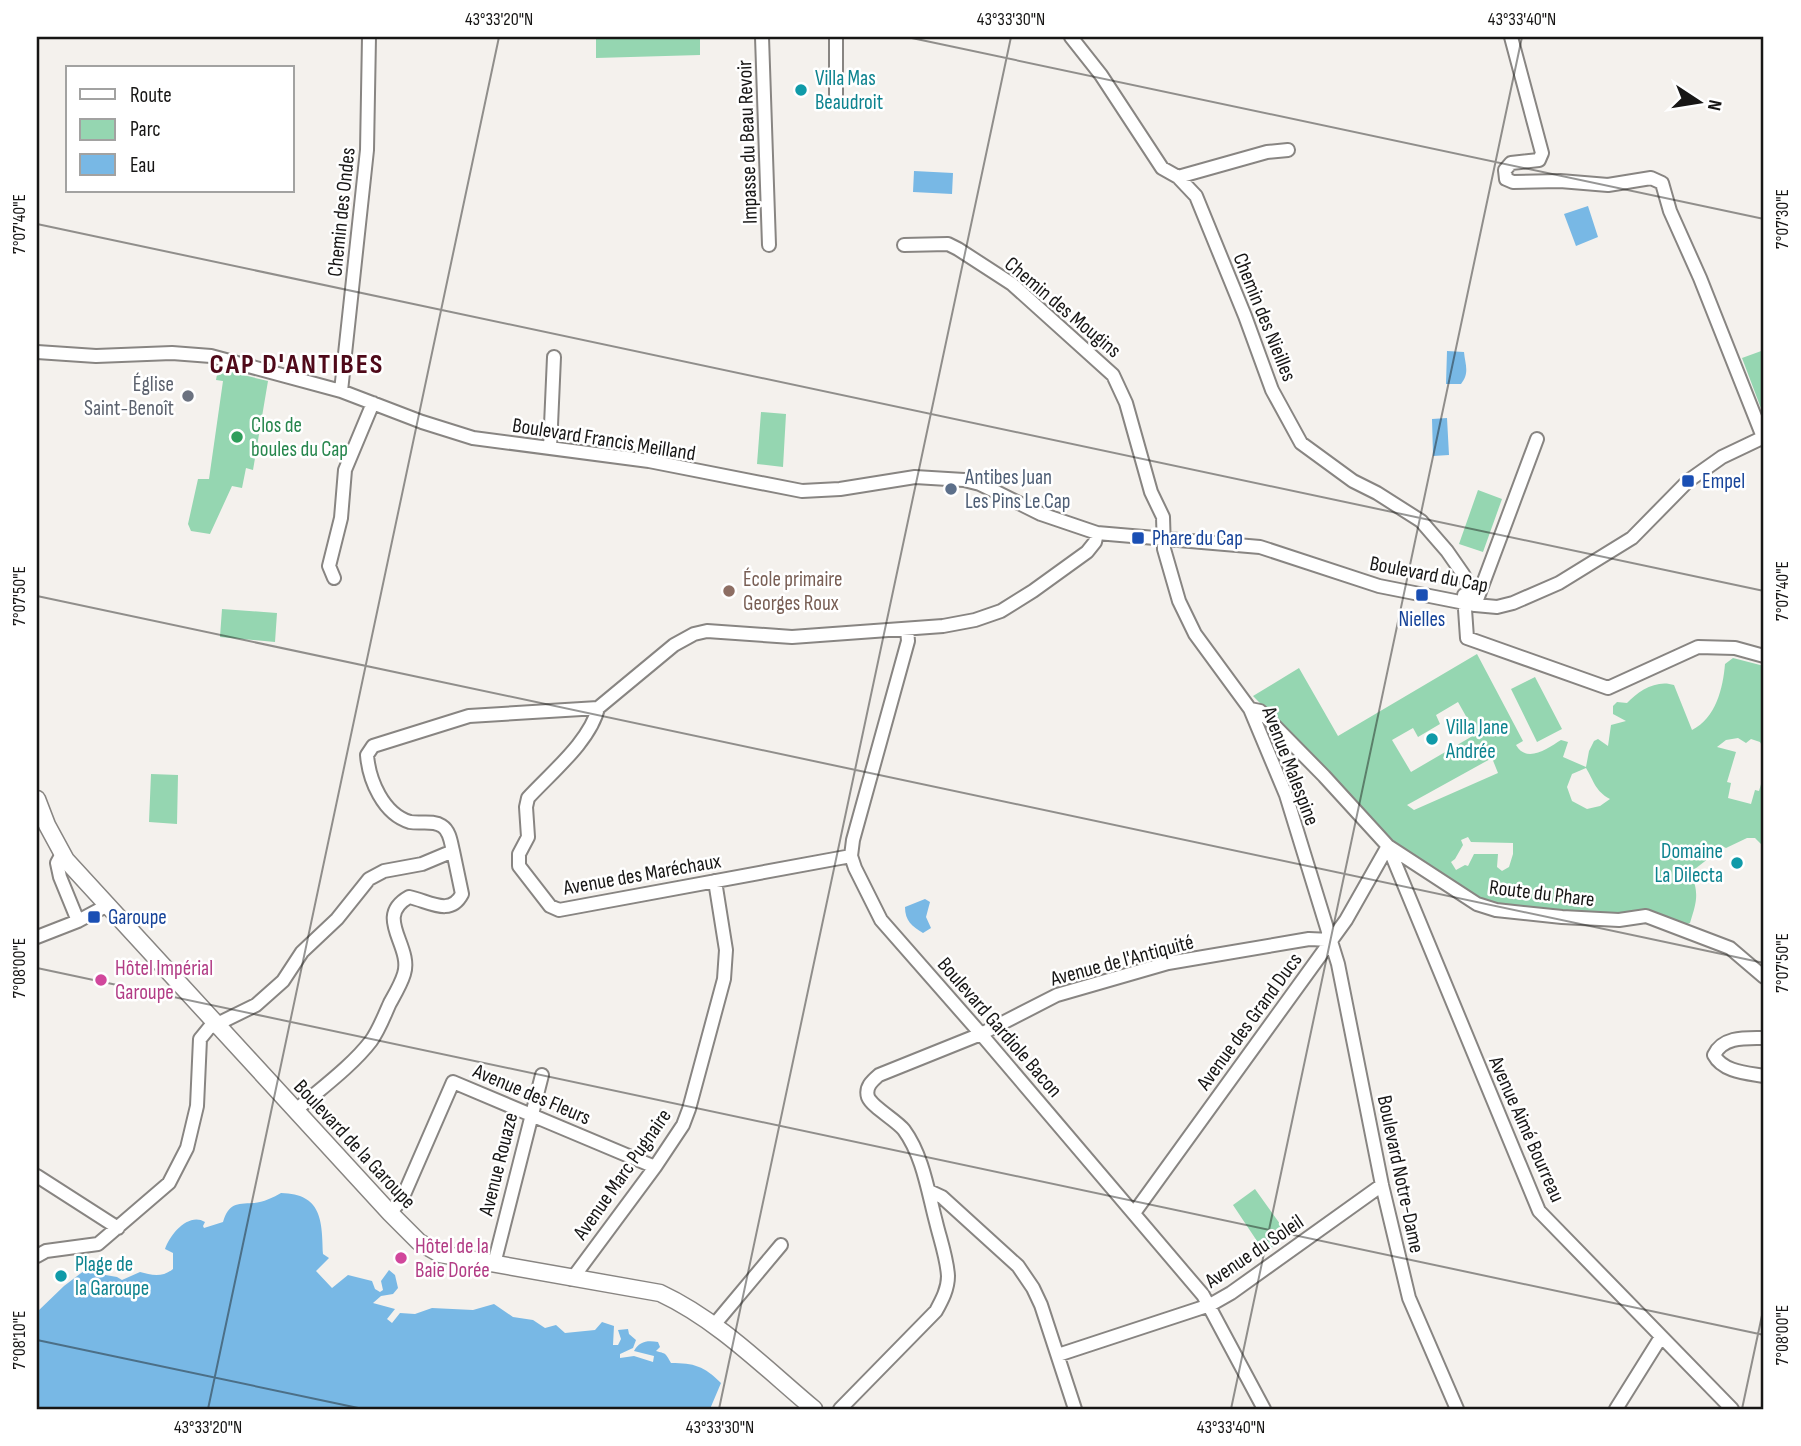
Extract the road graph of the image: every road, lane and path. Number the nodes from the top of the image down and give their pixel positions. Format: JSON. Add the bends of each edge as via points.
{"nodes":[{"id":1,"x":369,"y":37,"type":"edge"},
{"id":2,"x":762,"y":37,"type":"edge"},
{"id":3,"x":836,"y":37,"type":"edge"},
{"id":4,"x":1071,"y":37,"type":"edge"},
{"id":5,"x":1511,"y":37,"type":"edge"},
{"id":6,"x":836,"y":95,"type":"dead end"},
{"id":7,"x":1288,"y":150,"type":"dead end"},
{"id":8,"x":1178,"y":177,"type":"junction"},
{"id":9,"x":904,"y":244,"type":"dead end"},
{"id":10,"x":769,"y":245,"type":"dead end"},
{"id":11,"x":37,"y":352,"type":"edge"},
{"id":12,"x":554,"y":357,"type":"dead end"},
{"id":13,"x":341,"y":391,"type":"junction"},
{"id":14,"x":373,"y":403,"type":"junction"},
{"id":15,"x":1764,"y":437,"type":"edge"},
{"id":16,"x":1537,"y":439,"type":"dead end"},
{"id":17,"x":550,"y":448,"type":"junction"},
{"id":18,"x":1097,"y":533,"type":"junction"},
{"id":19,"x":1164,"y":540,"type":"junction"},
{"id":20,"x":334,"y":578,"type":"dead end"},
{"id":21,"x":1470,"y":604,"type":"junction"},
{"id":22,"x":907,"y":629,"type":"junction"},
{"id":23,"x":1764,"y":656,"type":"edge"},
{"id":24,"x":598,"y":708,"type":"junction"},
{"id":25,"x":1250,"y":709,"type":"junction"},
{"id":26,"x":37,"y":799,"type":"edge"},
{"id":27,"x":1388,"y":846,"type":"junction"},
{"id":28,"x":453,"y":851,"type":"junction"},
{"id":29,"x":62,"y":854,"type":"junction"},
{"id":30,"x":851,"y":856,"type":"junction"},
{"id":31,"x":715,"y":881,"type":"junction"},
{"id":32,"x":106,"y":906,"type":"junction"},
{"id":33,"x":78,"y":921,"type":"junction"},
{"id":34,"x":37,"y":937,"type":"edge"},
{"id":35,"x":1331,"y":940,"type":"junction"},
{"id":36,"x":1764,"y":977,"type":"edge"},
{"id":37,"x":219,"y":1024,"type":"junction"},
{"id":38,"x":981,"y":1034,"type":"junction"},
{"id":39,"x":1764,"y":1038,"type":"edge"},
{"id":40,"x":542,"y":1075,"type":"dead end"},
{"id":41,"x":1764,"y":1076,"type":"edge"},
{"id":42,"x":295,"y":1111,"type":"junction"},
{"id":43,"x":530,"y":1114,"type":"junction"},
{"id":44,"x":655,"y":1167,"type":"junction"},
{"id":45,"x":37,"y":1176,"type":"edge"},
{"id":46,"x":1382,"y":1185,"type":"junction"},
{"id":47,"x":929,"y":1191,"type":"junction"},
{"id":48,"x":390,"y":1213,"type":"junction"},
{"id":49,"x":1134,"y":1213,"type":"junction"},
{"id":50,"x":118,"y":1228,"type":"junction"},
{"id":51,"x":781,"y":1245,"type":"dead end"},
{"id":52,"x":37,"y":1256,"type":"edge"},
{"id":53,"x":494,"y":1264,"type":"junction"},
{"id":54,"x":572,"y":1279,"type":"junction"},
{"id":55,"x":1210,"y":1305,"type":"junction"},
{"id":56,"x":714,"y":1325,"type":"junction"},
{"id":57,"x":1661,"y":1337,"type":"junction"},
{"id":58,"x":1058,"y":1355,"type":"junction"},
{"id":59,"x":814,"y":1409,"type":"edge"},
{"id":60,"x":840,"y":1409,"type":"edge"},
{"id":61,"x":1076,"y":1409,"type":"edge"},
{"id":62,"x":1264,"y":1409,"type":"edge"},
{"id":63,"x":1457,"y":1409,"type":"edge"},
{"id":64,"x":1616,"y":1409,"type":"edge"},
{"id":65,"x":1732,"y":1409,"type":"edge"}],
"edges":[{"from":1,"to":13,"type":"street","name":"Chemin des Ondes","via":[[368,150]]},
{"from":2,"to":10,"type":"street","name":"Impasse du Beau Revoir"},
{"from":3,"to":6,"type":"street"},
{"from":4,"to":8,"type":"street","name":"Chemin des Nieilles","via":[[1162,168]]},
{"from":5,"to":15,"type":"street","via":[[1542,153],[1539,160],[1511,163],[1504,170],[1506,179],[1608,185],[1651,178],[1662,183]]},
{"from":7,"to":8,"type":"street"},
{"from":8,"to":21,"type":"street","name":"Chemin des Nieilles","via":[[1196,196],[1272,390],[1301,443],[1420,521],[1463,574],[1474,594]]},
{"from":9,"to":19,"type":"street","name":"Chemin des Mougins","via":[[958,248],[1012,284],[1114,375],[1163,517]]},
{"from":11,"to":13,"type":"street","name":"Boulevard Francis Meilland","via":[[200,355]]},
{"from":12,"to":17,"type":"street"},
{"from":13,"to":14,"type":"street","name":"Boulevard Francis Meilland"},
{"from":14,"to":17,"type":"street","name":"Boulevard Francis Meilland","via":[[473,438]]},
{"from":14,"to":20,"type":"street","via":[[345,470],[341,518],[329,566]]},
{"from":15,"to":21,"type":"street","name":"Boulevard du Cap","via":[[1721,457],[1688,481],[1632,538],[1559,583],[1508,605]]},
{"from":16,"to":21,"type":"street"},
{"from":17,"to":18,"type":"street","name":"Boulevard Francis Meilland","via":[[649,461],[802,491],[915,477],[964,480]]},
{"from":18,"to":19,"type":"street","name":"Boulevard Francis Meilland"},
{"from":18,"to":22,"type":"street","via":[[1087,552],[1001,611],[975,620]]},
{"from":19,"to":21,"type":"street","name":"Boulevard du Cap","via":[[1260,547],[1379,586]]},
{"from":19,"to":25,"type":"street","name":"Avenue Malespine","via":[[1179,601],[1195,634]]},
{"from":21,"to":23,"type":"street","via":[[1468,638],[1608,688],[1698,647],[1735,648]]},
{"from":22,"to":24,"type":"street","via":[[792,637],[722,631],[694,634],[668,649]]},
{"from":22,"to":30,"type":"street","via":[[908,641]]},
{"from":24,"to":28,"type":"street","via":[[469,716],[373,746],[366,755],[368,769],[386,806],[409,821],[440,824]]},
{"from":24,"to":31,"type":"street","name":"Avenue des Maréchaux","via":[[595,721],[577,746],[528,798],[528,837],[519,854],[519,866],[550,906],[559,909]]},
{"from":25,"to":27,"type":"street","name":"Route du Phare","via":[[1260,711]]},
{"from":25,"to":35,"type":"street","name":"Avenue Malespine","via":[[1286,794]]},
{"from":26,"to":29,"type":"street","name":"Boulevard de la Garoupe"},
{"from":27,"to":35,"type":"street","name":"Avenue des Grand Ducs"},
{"from":27,"to":36,"type":"street","name":"Route du Phare","via":[[1477,904],[1562,917],[1619,920],[1646,916],[1730,948]]},
{"from":27,"to":57,"type":"street","name":"Avenue Aimé Bourreau","via":[[1539,1211]]},
{"from":28,"to":37,"type":"street","via":[[369,878],[337,919],[302,951],[283,981],[256,1006]]},
{"from":28,"to":42,"type":"street","via":[[461,881],[457,903],[449,907],[409,897],[398,903],[394,924],[406,960],[405,974],[372,1040]]},
{"from":29,"to":32,"type":"street","name":"Boulevard de la Garoupe"},
{"from":29,"to":33,"type":"street","via":[[57,863],[60,877]]},
{"from":30,"to":31,"type":"street","name":"Avenue des Maréchaux"},
{"from":30,"to":38,"type":"street","name":"Boulevard Gardiole Bacon","via":[[881,919]]},
{"from":31,"to":44,"type":"street","name":"Avenue Marc Pugnaire","via":[[726,950],[724,979],[689,1109]]},
{"from":32,"to":33,"type":"street"},
{"from":32,"to":37,"type":"street","name":"Boulevard de la Garoupe"},
{"from":33,"to":34,"type":"street"},
{"from":35,"to":38,"type":"street","name":"Avenue de l'Antiquité","via":[[1309,939],[1168,963],[1057,995]]},
{"from":35,"to":46,"type":"street","name":"Boulevard Notre-Dame"},
{"from":35,"to":49,"type":"street","name":"Avenue des Grand Ducs"},
{"from":37,"to":42,"type":"street","name":"Boulevard de la Garoupe"},
{"from":37,"to":50,"type":"street","via":[[200,1039],[197,1106],[187,1148],[169,1183]]},
{"from":38,"to":47,"type":"street","name":"Avenue de l'Antiquité","via":[[879,1075],[870,1083],[870,1101],[903,1129]]},
{"from":38,"to":49,"type":"street","name":"Boulevard Gardiole Bacon"},
{"from":39,"to":41,"type":"street","via":[[1726,1041],[1714,1055],[1727,1067]]},
{"from":40,"to":43,"type":"street","name":"Avenue Rouaze"},
{"from":42,"to":48,"type":"street","name":"Boulevard de la Garoupe"},
{"from":43,"to":44,"type":"street","name":"Avenue des Fleurs"},
{"from":43,"to":48,"type":"street","name":"Avenue des Fleurs","via":[[453,1082],[402,1199]]},
{"from":43,"to":53,"type":"street","name":"Avenue Rouaze"},
{"from":44,"to":54,"type":"street","name":"Avenue Marc Pugnaire"},
{"from":45,"to":50,"type":"street"},
{"from":46,"to":55,"type":"street","name":"Avenue du Soleil"},
{"from":46,"to":63,"type":"street","name":"Boulevard Notre-Dame","via":[[1409,1298]]},
{"from":47,"to":58,"type":"street","via":[[942,1197],[1018,1266],[1033,1287]]},
{"from":47,"to":60,"type":"street","name":"Avenue de l'Antiquité","via":[[945,1256],[945,1294],[936,1311]]},
{"from":48,"to":53,"type":"street","name":"Boulevard de la Garoupe","via":[[419,1242],[440,1254]]},
{"from":49,"to":55,"type":"street","name":"Boulevard Gardiole Bacon"},
{"from":50,"to":52,"type":"street","via":[[94,1245]]},
{"from":51,"to":56,"type":"street"},
{"from":53,"to":54,"type":"street","name":"Boulevard de la Garoupe"},
{"from":54,"to":56,"type":"street","name":"Boulevard de la Garoupe","via":[[660,1293]]},
{"from":55,"to":58,"type":"street","name":"Avenue du Soleil"},
{"from":55,"to":62,"type":"street","name":"Boulevard Gardiole Bacon"},
{"from":56,"to":59,"type":"street","name":"Boulevard de la Garoupe"},
{"from":57,"to":64,"type":"street"},
{"from":57,"to":65,"type":"street","name":"Avenue Aimé Bourreau"},
{"from":58,"to":61,"type":"street"}]}
